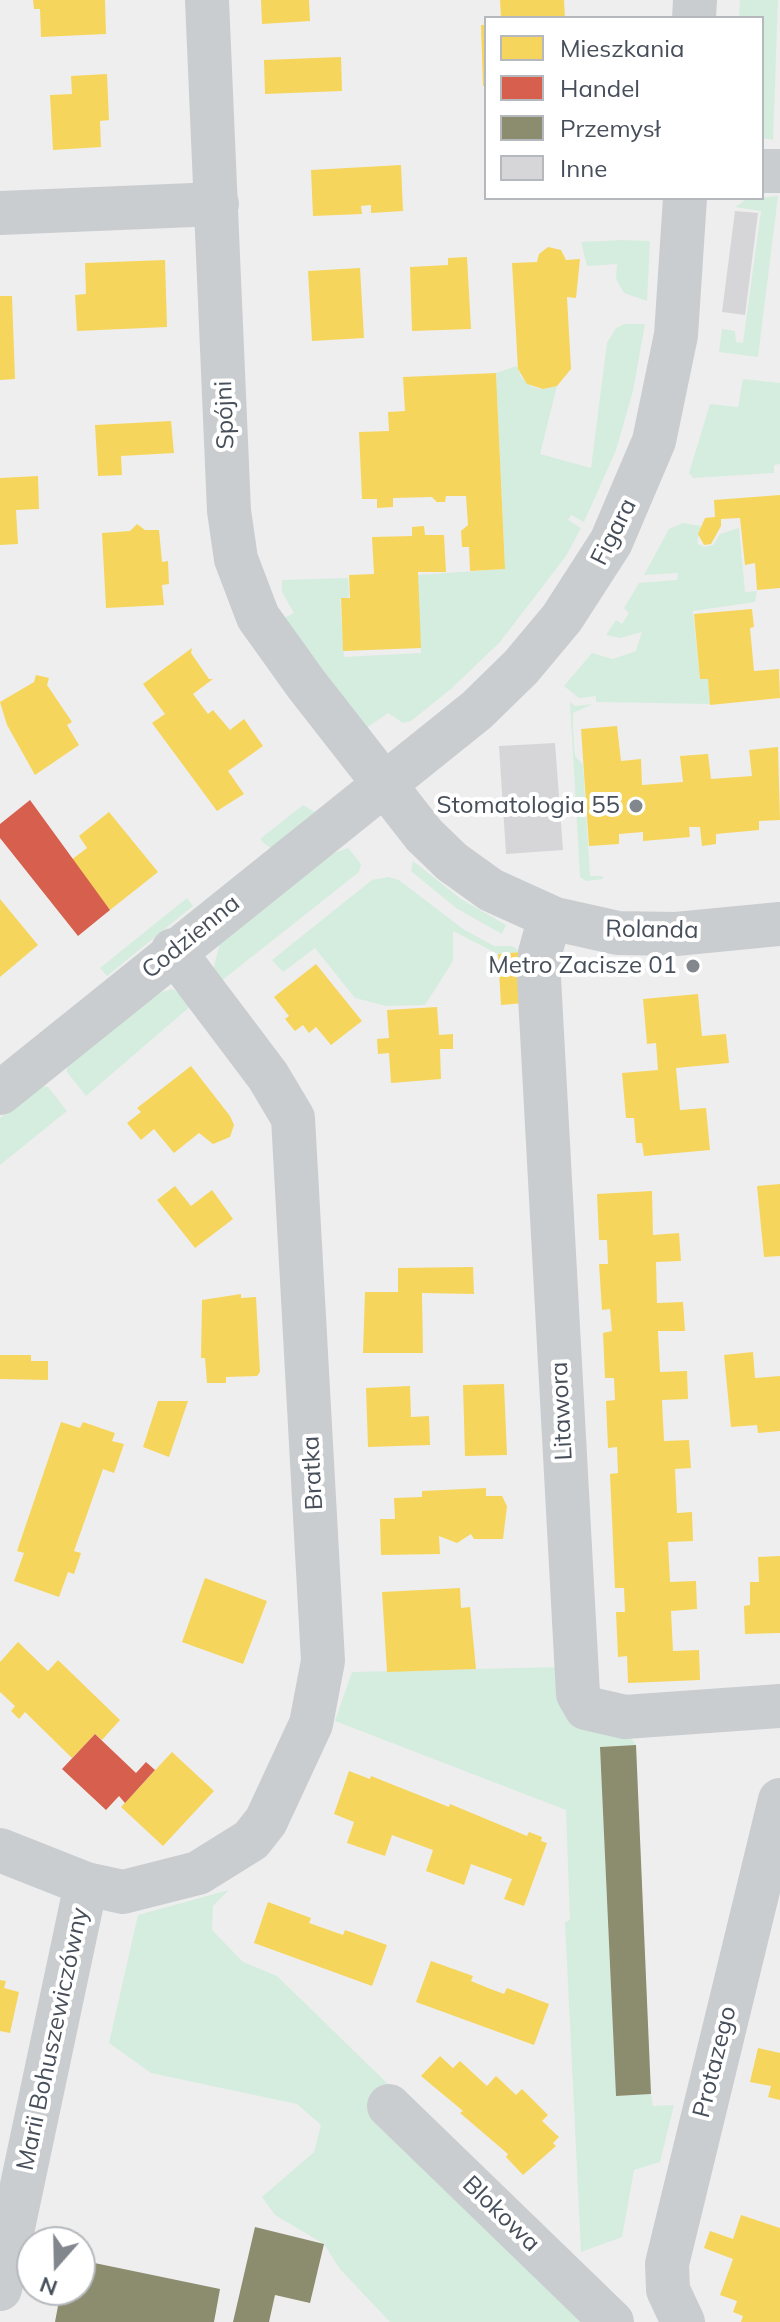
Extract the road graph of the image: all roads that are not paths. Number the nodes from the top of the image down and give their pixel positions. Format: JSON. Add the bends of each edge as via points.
{"nodes":[{"id":1,"x":207,"y":0,"type":"edge"},
{"id":2,"x":685,"y":200,"type":"edge"},
{"id":3,"x":217,"y":204,"type":"junction"},
{"id":4,"x":0,"y":213,"type":"edge"},
{"id":5,"x":383,"y":784,"type":"junction"},
{"id":6,"x":550,"y":917,"type":"junction"},
{"id":7,"x":780,"y":924,"type":"edge"},
{"id":8,"x":173,"y":950,"type":"junction"},
{"id":9,"x":0,"y":1093,"type":"edge"},
{"id":10,"x":780,"y":1706,"type":"edge"},
{"id":11,"x":780,"y":1800,"type":"edge"},
{"id":12,"x":0,"y":1850,"type":"edge"},
{"id":13,"x":86,"y":1884,"type":"junction"},
{"id":14,"x":389,"y":2106,"type":"dead end"},
{"id":15,"x":0,"y":2289,"type":"edge"},
{"id":16,"x":612,"y":2322,"type":"edge"},
{"id":17,"x":683,"y":2322,"type":"edge"}],
"edges":[{"from":1,"to":3,"type":"street","name":"Spójni"},
{"from":2,"to":5,"type":"street","name":"Figara","via":[[676,335],[664,401],[646,464],[611,542],[581,593],[521,667],[477,710]]},
{"from":3,"to":4,"type":"street"},
{"from":3,"to":5,"type":"street","name":"Spójni","via":[[229,511],[236,559],[265,627]]},
{"from":5,"to":6,"type":"street","name":"Rolanda","via":[[452,862],[491,890]]},
{"from":5,"to":8,"type":"street","name":"Codzienna"},
{"from":6,"to":7,"type":"street","name":"Rolanda","via":[[643,934]]},
{"from":6,"to":10,"type":"street","name":"Litawora","via":[[539,978],[578,1694],[586,1708],[625,1717]]},
{"from":8,"to":9,"type":"street","name":"Codzienna"},
{"from":8,"to":13,"type":"street","name":"Bratka","via":[[268,1076],[293,1118],[323,1661],[311,1724],[280,1795],[251,1840],[198,1873],[160,1885],[123,1892]]},
{"from":11,"to":17,"type":"street","name":"Protazego","via":[[667,2264],[668,2290]]},
{"from":12,"to":13,"type":"street"},
{"from":13,"to":15,"type":"street","name":"Marii Bohuszewiczówny"},
{"from":14,"to":16,"type":"street","name":"Blokowa"}]}
